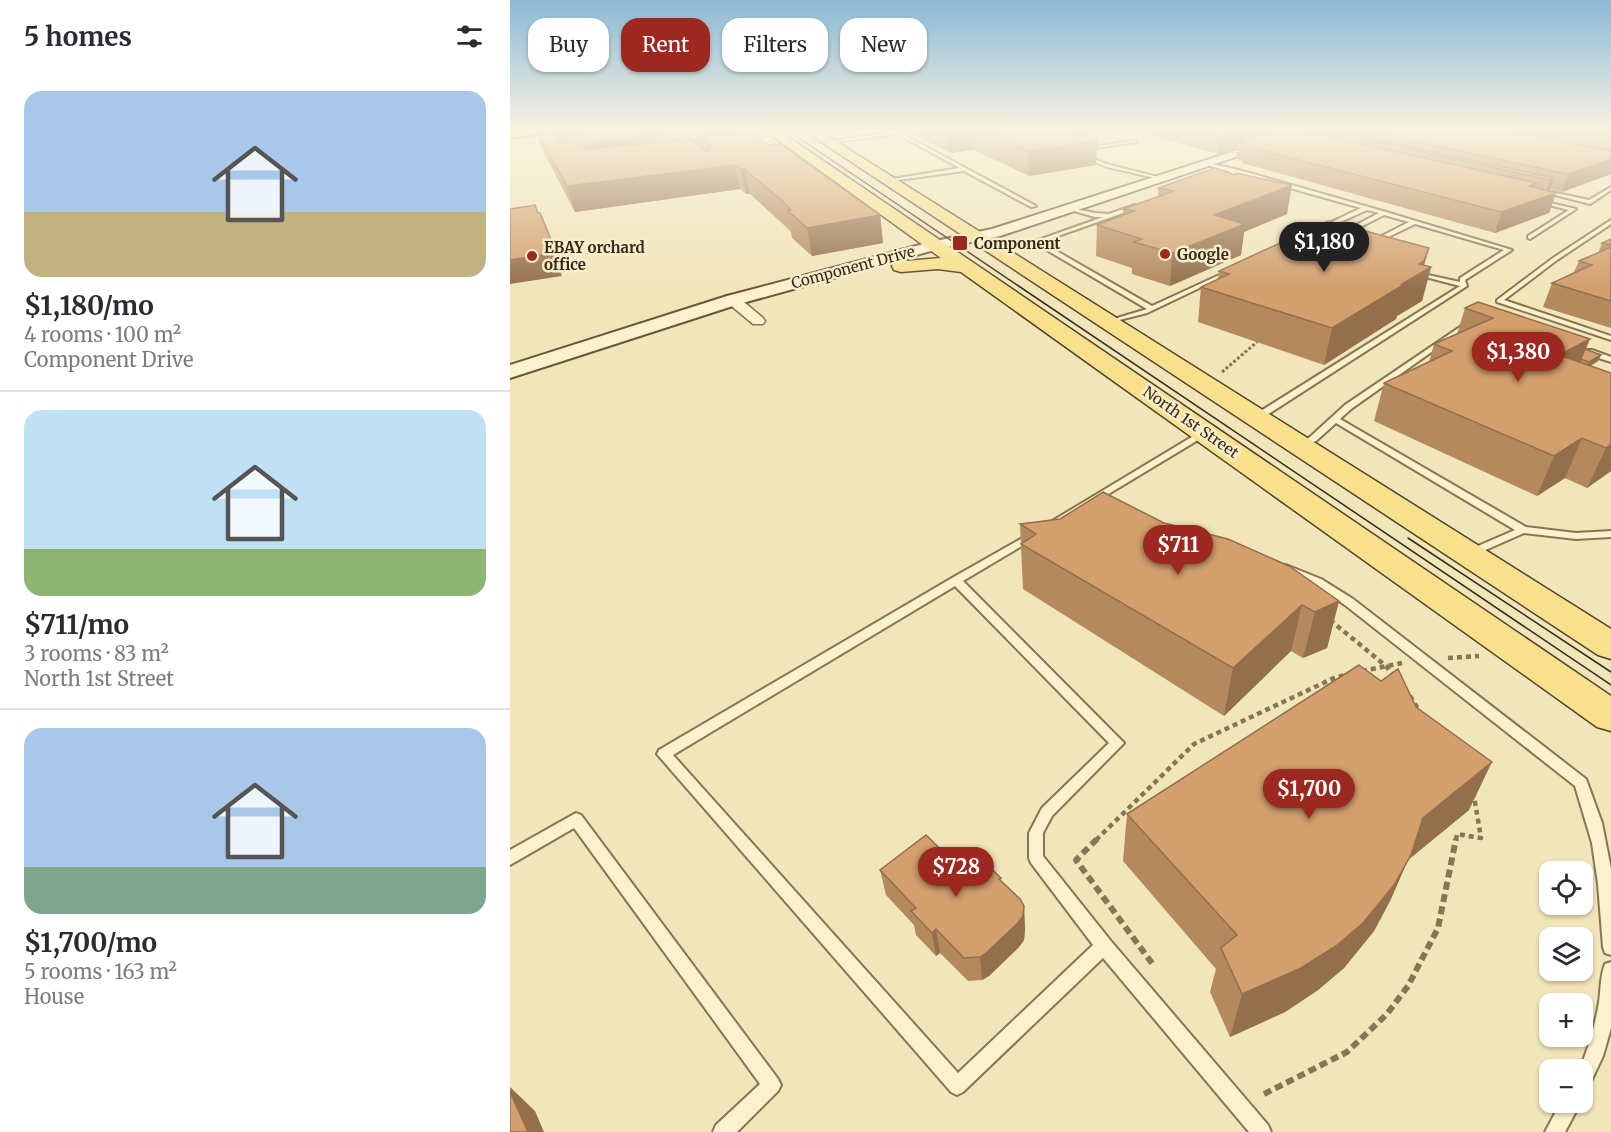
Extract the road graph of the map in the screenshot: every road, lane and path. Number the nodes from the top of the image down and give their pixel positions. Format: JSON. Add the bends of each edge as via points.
{"nodes":[{"id":1,"x":845,"y":183,"type":"edge"},
{"id":2,"x":889,"y":183,"type":"edge"},
{"id":3,"x":990,"y":183,"type":"edge"},
{"id":4,"x":1152,"y":183,"type":"edge"},
{"id":5,"x":1278,"y":183,"type":"edge"},
{"id":6,"x":1611,"y":188,"type":"edge"},
{"id":7,"x":1536,"y":189,"type":"edge"},
{"id":8,"x":1527,"y":198,"type":"edge"},
{"id":9,"x":1142,"y":205,"type":"edge"},
{"id":10,"x":1033,"y":206,"type":"dead end"},
{"id":11,"x":1078,"y":207,"type":"junction"},
{"id":12,"x":1366,"y":208,"type":"junction"},
{"id":13,"x":1384,"y":213,"type":"junction"},
{"id":14,"x":1111,"y":216,"type":"junction"},
{"id":15,"x":1414,"y":222,"type":"junction"},
{"id":16,"x":1611,"y":222,"type":"edge"},
{"id":17,"x":1317,"y":231,"type":"edge"},
{"id":18,"x":1530,"y":237,"type":"dead end"},
{"id":19,"x":1335,"y":238,"type":"edge"},
{"id":20,"x":975,"y":239,"type":"junction"},
{"id":21,"x":1365,"y":247,"type":"edge"},
{"id":22,"x":941,"y":249,"type":"junction"},
{"id":23,"x":901,"y":266,"type":"junction"},
{"id":24,"x":1233,"y":271,"type":"edge"},
{"id":25,"x":1411,"y":271,"type":"edge"},
{"id":26,"x":977,"y":274,"type":"junction"},
{"id":27,"x":1465,"y":285,"type":"junction"},
{"id":28,"x":1152,"y":309,"type":"junction"},
{"id":29,"x":745,"y":311,"type":"junction"},
{"id":30,"x":1477,"y":317,"type":"edge"},
{"id":31,"x":1106,"y":322,"type":"junction"},
{"id":32,"x":1461,"y":329,"type":"junction"},
{"id":33,"x":1472,"y":333,"type":"edge"},
{"id":34,"x":1611,"y":338,"type":"edge"},
{"id":35,"x":1257,"y":342,"type":"dead end"},
{"id":36,"x":1582,"y":350,"type":"edge"},
{"id":37,"x":1611,"y":360,"type":"edge"},
{"id":38,"x":510,"y":372,"type":"edge"},
{"id":39,"x":1221,"y":373,"type":"dead end"},
{"id":40,"x":510,"y":386,"type":"edge"},
{"id":41,"x":1254,"y":417,"type":"junction"},
{"id":42,"x":1335,"y":419,"type":"junction"},
{"id":43,"x":1206,"y":432,"type":"junction"},
{"id":44,"x":1297,"y":445,"type":"junction"},
{"id":45,"x":1080,"y":507,"type":"junction"},
{"id":46,"x":1095,"y":514,"type":"edge"},
{"id":47,"x":1523,"y":530,"type":"junction"},
{"id":48,"x":1611,"y":534,"type":"edge"},
{"id":49,"x":1467,"y":554,"type":"junction"},
{"id":50,"x":1274,"y":563,"type":"edge"},
{"id":51,"x":956,"y":580,"type":"junction"},
{"id":52,"x":1322,"y":614,"type":"edge"},
{"id":53,"x":1611,"y":646,"type":"edge"},
{"id":54,"x":1489,"y":655,"type":"dead end"},
{"id":55,"x":1425,"y":660,"type":"junction"},
{"id":56,"x":1386,"y":666,"type":"junction"},
{"id":57,"x":1401,"y":684,"type":"edge"},
{"id":58,"x":1408,"y":693,"type":"edge"},
{"id":59,"x":1611,"y":716,"type":"edge"},
{"id":60,"x":1424,"y":719,"type":"edge"},
{"id":61,"x":1473,"y":789,"type":"edge"},
{"id":62,"x":510,"y":858,"type":"edge"},
{"id":63,"x":1104,"y":946,"type":"junction"},
{"id":64,"x":1611,"y":947,"type":"edge"},
{"id":65,"x":1154,"y":966,"type":"dead end"},
{"id":66,"x":1611,"y":970,"type":"edge"},
{"id":67,"x":1591,"y":1059,"type":"edge"},
{"id":68,"x":1264,"y":1095,"type":"dead end"},
{"id":69,"x":1566,"y":1113,"type":"edge"},
{"id":70,"x":723,"y":1132,"type":"edge"},
{"id":71,"x":1261,"y":1132,"type":"edge"},
{"id":72,"x":1555,"y":1132,"type":"edge"}],
"edges":[{"from":1,"to":22,"type":"main road","name":"North 1st Street"},
{"from":2,"to":20,"type":"main road","name":"North 1st Street"},
{"from":3,"to":10,"type":"lane"},
{"from":4,"to":11,"type":"main road","name":"Component Drive"},
{"from":5,"to":12,"type":"lane"},
{"from":6,"to":7,"type":"lane","via":[[1590,202]]},
{"from":8,"to":18,"type":"lane","via":[[1573,209]]},
{"from":9,"to":14,"type":"lane"},
{"from":11,"to":14,"type":"lane","via":[[1095,215]]},
{"from":11,"to":14,"type":"lane","via":[[1106,211]]},
{"from":11,"to":20,"type":"main road","name":"Component Drive"},
{"from":12,"to":13,"type":"lane"},
{"from":12,"to":17,"type":"lane"},
{"from":13,"to":15,"type":"lane"},
{"from":13,"to":19,"type":"lane"},
{"from":14,"to":28,"type":"lane","via":[[1036,242]]},
{"from":15,"to":21,"type":"lane"},
{"from":15,"to":27,"type":"lane","via":[[1509,250],[1462,279]]},
{"from":16,"to":34,"type":"lane","via":[[1499,301]]},
{"from":20,"to":22,"type":"main road","name":"Component Drive"},
{"from":20,"to":31,"type":"main road","name":"North 1st Street"},
{"from":22,"to":23,"type":"main road","name":"Component Drive"},
{"from":22,"to":26,"type":"main road","name":"North 1st Street"},
{"from":22,"to":29,"type":"main road","name":"Component Drive"},
{"from":23,"to":26,"type":"main road","via":[[959,265]]},
{"from":23,"to":29,"type":"main road","name":"Component Drive"},
{"from":24,"to":28,"type":"lane"},
{"from":25,"to":27,"type":"lane"},
{"from":26,"to":43,"type":"main road","name":"North 1st Street"},
{"from":27,"to":41,"type":"lane"},
{"from":28,"to":31,"type":"lane"},
{"from":29,"to":38,"type":"main road","name":"Component Drive"},
{"from":29,"to":40,"type":"main road","name":"Component Drive"},
{"from":30,"to":32,"type":"lane"},
{"from":31,"to":41,"type":"main road","name":"North 1st Street"},
{"from":32,"to":33,"type":"lane"},
{"from":32,"to":42,"type":"lane"},
{"from":35,"to":39,"type":"path"},
{"from":36,"to":37,"type":"lane"},
{"from":41,"to":44,"type":"main road","name":"North 1st Street"},
{"from":42,"to":44,"type":"lane","via":[[1313,439]]},
{"from":42,"to":47,"type":"lane"},
{"from":43,"to":45,"type":"lane"},
{"from":43,"to":59,"type":"main road","name":"North 1st Street"},
{"from":44,"to":49,"type":"main road","name":"North 1st Street"},
{"from":45,"to":46,"type":"lane"},
{"from":45,"to":51,"type":"lane"},
{"from":47,"to":48,"type":"lane","via":[[1576,536]]},
{"from":47,"to":49,"type":"lane"},
{"from":49,"to":53,"type":"main road","name":"North 1st Street"},
{"from":50,"to":55,"type":"lane","via":[[1317,581]]},
{"from":51,"to":63,"type":"lane","via":[[1117,743],[1047,812],[1036,833],[1036,858]]},
{"from":51,"to":63,"type":"lane","via":[[664,754],[957,1086]]},
{"from":52,"to":56,"type":"path"},
{"from":54,"to":55,"type":"path"},
{"from":55,"to":56,"type":"path"},
{"from":55,"to":64,"type":"lane","via":[[1581,783],[1601,850]]},
{"from":56,"to":57,"type":"path"},
{"from":56,"to":65,"type":"path","via":[[1336,677],[1194,744],[1076,860]]},
{"from":58,"to":60,"type":"path"},
{"from":61,"to":68,"type":"path","via":[[1481,838],[1457,834],[1438,928],[1408,986],[1387,1014],[1347,1052]]},
{"from":62,"to":70,"type":"lane","via":[[576,819],[772,1085]]},
{"from":63,"to":71,"type":"lane"},
{"from":66,"to":67,"type":"lane","via":[[1604,1024]]},
{"from":69,"to":72,"type":"lane"}]}
